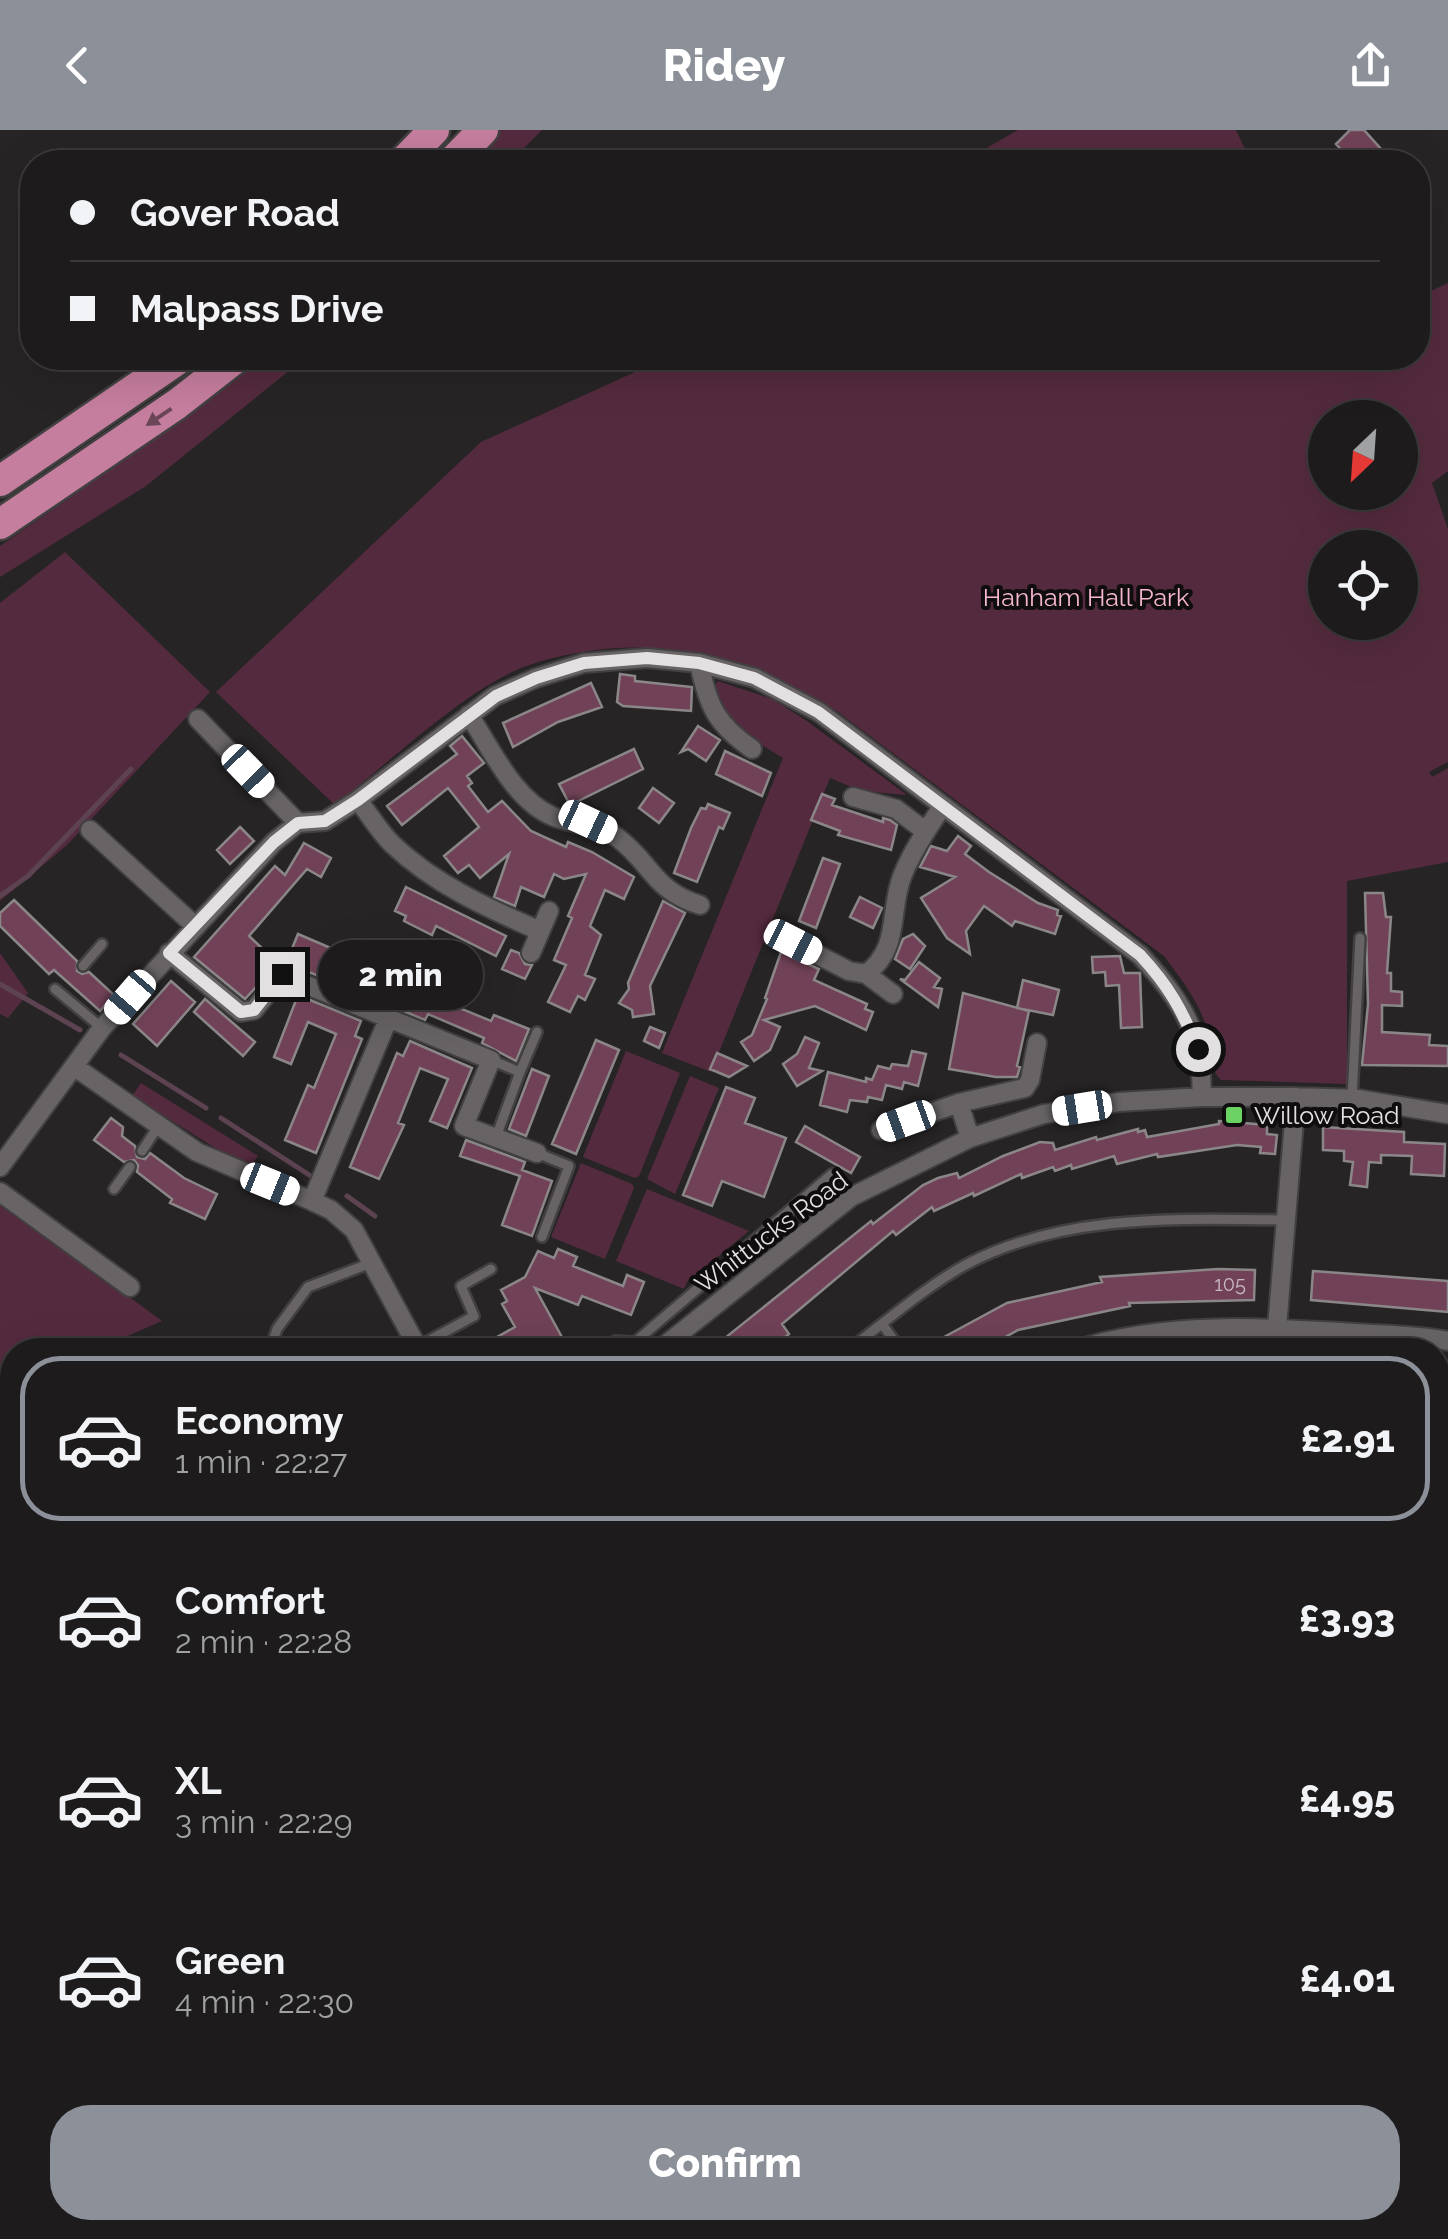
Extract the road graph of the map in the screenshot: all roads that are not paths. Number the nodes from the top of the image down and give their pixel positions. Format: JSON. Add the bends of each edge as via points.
{"nodes":[{"id":1,"x":434,"y":130,"type":"edge"},
{"id":2,"x":483,"y":130,"type":"edge"},
{"id":3,"x":414,"y":150,"type":"edge"},
{"id":4,"x":464,"y":150,"type":"edge"},
{"id":5,"x":162,"y":370,"type":"edge"},
{"id":6,"x":221,"y":370,"type":"edge"},
{"id":7,"x":0,"y":481,"type":"edge"},
{"id":8,"x":0,"y":524,"type":"edge"},
{"id":9,"x":699,"y":663,"type":"junction"},
{"id":10,"x":469,"y":716,"type":"junction"},
{"id":11,"x":198,"y":718,"type":"dead end"},
{"id":12,"x":752,"y":750,"type":"dead end"},
{"id":13,"x":853,"y":797,"type":"dead end"},
{"id":14,"x":358,"y":800,"type":"junction"},
{"id":15,"x":943,"y":806,"type":"junction"},
{"id":16,"x":298,"y":823,"type":"junction"},
{"id":17,"x":90,"y":830,"type":"dead end"},
{"id":18,"x":925,"y":831,"type":"junction"},
{"id":19,"x":700,"y":905,"type":"dead end"},
{"id":20,"x":549,"y":911,"type":"dead end"},
{"id":21,"x":194,"y":925,"type":"junction"},
{"id":22,"x":540,"y":931,"type":"junction"},
{"id":23,"x":1360,"y":938,"type":"dead end"},
{"id":24,"x":793,"y":942,"type":"dead end"},
{"id":25,"x":102,"y":944,"type":"dead end"},
{"id":26,"x":169,"y":953,"type":"junction"},
{"id":27,"x":531,"y":953,"type":"dead end"},
{"id":28,"x":83,"y":966,"type":"dead end"},
{"id":29,"x":866,"y":974,"type":"junction"},
{"id":30,"x":68,"y":983,"type":"dead end"},
{"id":31,"x":893,"y":994,"type":"dead end"},
{"id":32,"x":389,"y":1017,"type":"junction"},
{"id":33,"x":102,"y":1028,"type":"junction"},
{"id":34,"x":537,"y":1032,"type":"dead end"},
{"id":35,"x":1037,"y":1043,"type":"dead end"},
{"id":36,"x":491,"y":1060,"type":"junction"},
{"id":37,"x":74,"y":1067,"type":"junction"},
{"id":38,"x":520,"y":1072,"type":"junction"},
{"id":39,"x":1296,"y":1096,"type":"junction"},
{"id":40,"x":1202,"y":1097,"type":"junction"},
{"id":41,"x":1352,"y":1098,"type":"junction"},
{"id":42,"x":959,"y":1102,"type":"junction"},
{"id":43,"x":1448,"y":1114,"type":"edge"},
{"id":44,"x":158,"y":1125,"type":"junction"},
{"id":45,"x":880,"y":1130,"type":"dead end"},
{"id":46,"x":496,"y":1137,"type":"junction"},
{"id":47,"x":970,"y":1138,"type":"junction"},
{"id":48,"x":142,"y":1152,"type":"dead end"},
{"id":49,"x":537,"y":1153,"type":"joint"},
{"id":50,"x":0,"y":1167,"type":"edge"},
{"id":51,"x":130,"y":1167,"type":"dead end"},
{"id":52,"x":832,"y":1174,"type":"dead end"},
{"id":53,"x":114,"y":1189,"type":"dead end"},
{"id":54,"x":0,"y":1192,"type":"edge"},
{"id":55,"x":312,"y":1201,"type":"junction"},
{"id":56,"x":1286,"y":1220,"type":"junction"},
{"id":57,"x":542,"y":1237,"type":"dead end"},
{"id":58,"x":372,"y":1262,"type":"junction"},
{"id":59,"x":491,"y":1269,"type":"dead end"},
{"id":60,"x":130,"y":1287,"type":"dead end"},
{"id":61,"x":882,"y":1324,"type":"junction"},
{"id":62,"x":1277,"y":1328,"type":"junction"},
{"id":63,"x":275,"y":1338,"type":"edge"},
{"id":64,"x":413,"y":1338,"type":"edge"},
{"id":65,"x":436,"y":1338,"type":"edge"},
{"id":66,"x":640,"y":1338,"type":"edge"},
{"id":67,"x":674,"y":1338,"type":"edge"},
{"id":68,"x":864,"y":1338,"type":"edge"},
{"id":69,"x":892,"y":1338,"type":"edge"},
{"id":70,"x":1139,"y":1338,"type":"edge"},
{"id":71,"x":1409,"y":1338,"type":"edge"}],
"edges":[{"from":1,"to":3,"type":"highway"},
{"from":2,"to":4,"type":"highway"},
{"from":5,"to":7,"type":"highway"},
{"from":6,"to":8,"type":"highway","one_way":true},
{"from":9,"to":10,"type":"street","via":[[584,663],[496,696]]},
{"from":9,"to":12,"type":"street","via":[[708,702],[728,732]]},
{"from":9,"to":15,"type":"street","via":[[754,678],[818,712]]},
{"from":10,"to":14,"type":"street"},
{"from":10,"to":19,"type":"street","via":[[538,810],[612,834],[656,881]]},
{"from":11,"to":16,"type":"street"},
{"from":13,"to":18,"type":"street","via":[[896,809]]},
{"from":14,"to":16,"type":"street","via":[[325,821]]},
{"from":14,"to":22,"type":"street","via":[[391,843],[425,869],[472,902]]},
{"from":15,"to":18,"type":"street"},
{"from":15,"to":40,"type":"street","via":[[1140,955],[1163,980],[1198,1049]]},
{"from":16,"to":21,"type":"street"},
{"from":17,"to":21,"type":"street"},
{"from":18,"to":29,"type":"street","via":[[901,877],[888,943]]},
{"from":20,"to":22,"type":"street"},
{"from":21,"to":26,"type":"street"},
{"from":22,"to":27,"type":"street"},
{"from":23,"to":41,"type":"lane"},
{"from":24,"to":29,"type":"street"},
{"from":25,"to":28,"type":"lane"},
{"from":26,"to":32,"type":"street","via":[[241,1012],[254,1010],[282,974]]},
{"from":26,"to":33,"type":"street"},
{"from":29,"to":31,"type":"street"},
{"from":30,"to":33,"type":"lane","via":[[57,991]]},
{"from":32,"to":36,"type":"street"},
{"from":32,"to":55,"type":"street"},
{"from":33,"to":37,"type":"street"},
{"from":34,"to":38,"type":"lane"},
{"from":35,"to":42,"type":"street","via":[[1025,1088]]},
{"from":36,"to":38,"type":"lane"},
{"from":36,"to":46,"type":"street","via":[[464,1126]]},
{"from":37,"to":44,"type":"street"},
{"from":37,"to":50,"type":"street"},
{"from":38,"to":46,"type":"lane"},
{"from":39,"to":40,"type":"street","name":"Whittucks Road"},
{"from":39,"to":41,"type":"street","name":"Whittucks Road"},
{"from":39,"to":56,"type":"street"},
{"from":40,"to":47,"type":"street","name":"Whittucks Road","via":[[1044,1114]]},
{"from":41,"to":43,"type":"street","name":"Whittucks Road"},
{"from":42,"to":45,"type":"street"},
{"from":42,"to":47,"type":"street"},
{"from":44,"to":48,"type":"lane"},
{"from":44,"to":55,"type":"street","via":[[197,1152]]},
{"from":46,"to":49,"type":"street"},
{"from":47,"to":67,"type":"street","name":"Whittucks Road","via":[[851,1197]]},
{"from":49,"to":57,"type":"lane","via":[[569,1166]]},
{"from":51,"to":53,"type":"lane"},
{"from":52,"to":66,"type":"lane"},
{"from":54,"to":60,"type":"street"},
{"from":55,"to":58,"type":"street","via":[[354,1230]]},
{"from":56,"to":61,"type":"lane","via":[[1172,1219],[1058,1232],[968,1264]]},
{"from":56,"to":62,"type":"street"},
{"from":58,"to":63,"type":"lane","via":[[308,1287]]},
{"from":58,"to":64,"type":"street"},
{"from":59,"to":65,"type":"lane","via":[[460,1286],[474,1316]]},
{"from":61,"to":68,"type":"lane"},
{"from":61,"to":69,"type":"lane"},
{"from":62,"to":70,"type":"street"},
{"from":62,"to":71,"type":"street"}]}
